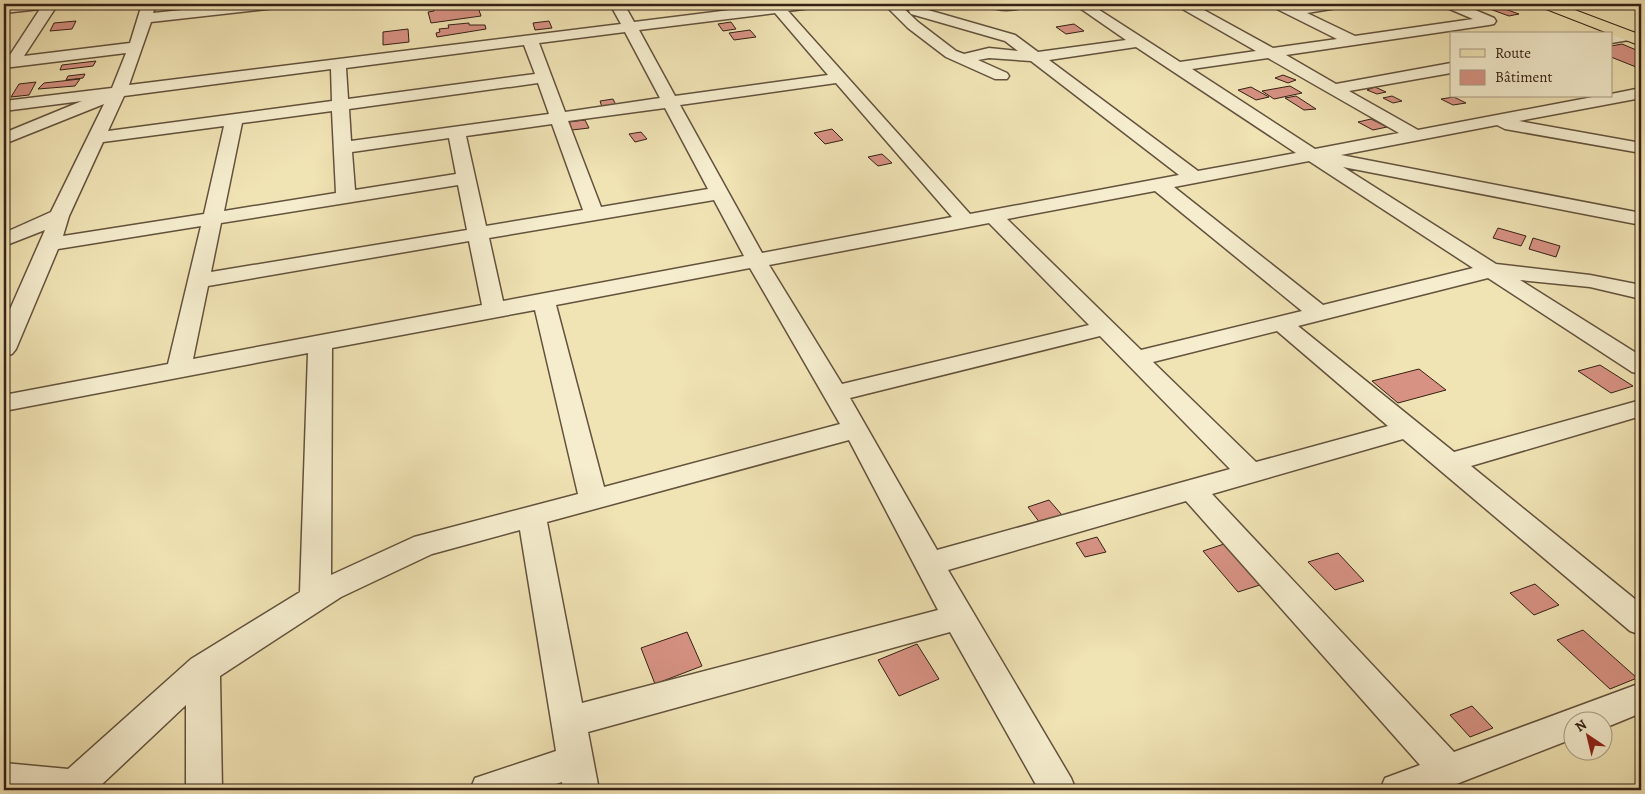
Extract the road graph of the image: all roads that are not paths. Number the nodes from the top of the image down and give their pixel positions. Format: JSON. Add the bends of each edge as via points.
{"nodes":[{"id":1,"x":50,"y":4,"type":"edge"},
{"id":2,"x":276,"y":4,"type":"edge"},
{"id":3,"x":617,"y":4,"type":"edge"},
{"id":4,"x":814,"y":4,"type":"edge"},
{"id":5,"x":891,"y":4,"type":"edge"},
{"id":6,"x":1021,"y":4,"type":"edge"},
{"id":7,"x":1082,"y":4,"type":"edge"},
{"id":8,"x":1184,"y":4,"type":"edge"},
{"id":9,"x":1278,"y":4,"type":"edge"},
{"id":10,"x":1337,"y":4,"type":"edge"},
{"id":11,"x":1450,"y":4,"type":"edge"},
{"id":12,"x":1546,"y":4,"type":"edge"},
{"id":13,"x":1002,"y":6,"type":"dead end"},
{"id":14,"x":778,"y":8,"type":"junction"},
{"id":15,"x":4,"y":9,"type":"edge"},
{"id":16,"x":720,"y":9,"type":"edge"},
{"id":17,"x":147,"y":11,"type":"edge"},
{"id":18,"x":916,"y":11,"type":"dead end"},
{"id":19,"x":1292,"y":11,"type":"junction"},
{"id":20,"x":630,"y":27,"type":"junction"},
{"id":21,"x":1420,"y":30,"type":"junction"},
{"id":22,"x":1636,"y":38,"type":"edge"},
{"id":23,"x":1612,"y":39,"type":"edge"},
{"id":24,"x":530,"y":40,"type":"junction"},
{"id":25,"x":1351,"y":40,"type":"junction"},
{"id":26,"x":1444,"y":41,"type":"dead end"},
{"id":27,"x":1139,"y":42,"type":"junction"},
{"id":28,"x":136,"y":47,"type":"junction"},
{"id":29,"x":1270,"y":53,"type":"junction"},
{"id":30,"x":1037,"y":57,"type":"junction"},
{"id":31,"x":962,"y":59,"type":"junction"},
{"id":32,"x":8,"y":63,"type":"edge"},
{"id":33,"x":338,"y":64,"type":"junction"},
{"id":34,"x":1177,"y":67,"type":"junction"},
{"id":35,"x":1450,"y":68,"type":"edge"},
{"id":36,"x":1001,"y":76,"type":"dead end"},
{"id":37,"x":544,"y":77,"type":"junction"},
{"id":38,"x":840,"y":78,"type":"junction"},
{"id":39,"x":1333,"y":89,"type":"junction"},
{"id":40,"x":118,"y":92,"type":"junction"},
{"id":41,"x":1641,"y":93,"type":"edge"},
{"id":42,"x":1609,"y":99,"type":"junction"},
{"id":43,"x":1571,"y":100,"type":"edge"},
{"id":44,"x":672,"y":102,"type":"junction"},
{"id":45,"x":1641,"y":104,"type":"edge"},
{"id":46,"x":341,"y":105,"type":"junction"},
{"id":47,"x":4,"y":106,"type":"edge"},
{"id":48,"x":558,"y":118,"type":"junction"},
{"id":49,"x":234,"y":120,"type":"junction"},
{"id":50,"x":1490,"y":122,"type":"junction"},
{"id":51,"x":456,"y":132,"type":"junction"},
{"id":52,"x":1416,"y":136,"type":"junction"},
{"id":53,"x":97,"y":138,"type":"junction"},
{"id":54,"x":4,"y":139,"type":"edge"},
{"id":55,"x":343,"y":148,"type":"junction"},
{"id":56,"x":1641,"y":148,"type":"edge"},
{"id":57,"x":1312,"y":155,"type":"junction"},
{"id":58,"x":467,"y":178,"type":"junction"},
{"id":59,"x":1194,"y":178,"type":"junction"},
{"id":60,"x":1158,"y":184,"type":"junction"},
{"id":61,"x":720,"y":193,"type":"junction"},
{"id":62,"x":346,"y":197,"type":"junction"},
{"id":63,"x":594,"y":214,"type":"junction"},
{"id":64,"x":59,"y":216,"type":"junction"},
{"id":65,"x":993,"y":216,"type":"junction"},
{"id":66,"x":212,"y":218,"type":"junction"},
{"id":67,"x":1641,"y":219,"type":"edge"},
{"id":68,"x":966,"y":221,"type":"junction"},
{"id":69,"x":478,"y":233,"type":"junction"},
{"id":70,"x":4,"y":240,"type":"edge"},
{"id":71,"x":50,"y":244,"type":"junction"},
{"id":72,"x":756,"y":260,"type":"junction"},
{"id":73,"x":1493,"y":270,"type":"junction"},
{"id":74,"x":198,"y":281,"type":"junction"},
{"id":75,"x":1641,"y":292,"type":"edge"},
{"id":76,"x":544,"y":300,"type":"junction"},
{"id":77,"x":494,"y":310,"type":"junction"},
{"id":78,"x":1320,"y":314,"type":"junction"},
{"id":79,"x":1281,"y":323,"type":"junction"},
{"id":80,"x":1105,"y":328,"type":"junction"},
{"id":81,"x":320,"y":343,"type":"junction"},
{"id":82,"x":4,"y":349,"type":"edge"},
{"id":83,"x":1136,"y":360,"type":"junction"},
{"id":84,"x":1641,"y":367,"type":"edge"},
{"id":85,"x":178,"y":370,"type":"junction"},
{"id":86,"x":835,"y":394,"type":"junction"},
{"id":87,"x":4,"y":403,"type":"edge"},
{"id":88,"x":1641,"y":408,"type":"edge"},
{"id":89,"x":856,"y":429,"type":"junction"},
{"id":90,"x":1407,"y":430,"type":"junction"},
{"id":91,"x":1448,"y":463,"type":"junction"},
{"id":92,"x":1250,"y":474,"type":"junction"},
{"id":93,"x":1192,"y":490,"type":"junction"},
{"id":94,"x":593,"y":500,"type":"junction"},
{"id":95,"x":532,"y":516,"type":"junction"},
{"id":96,"x":929,"y":564,"type":"junction"},
{"id":97,"x":315,"y":599,"type":"junction"},
{"id":98,"x":958,"y":617,"type":"junction"},
{"id":99,"x":1641,"y":622,"type":"edge"},
{"id":100,"x":203,"y":669,"type":"junction"},
{"id":101,"x":1641,"y":698,"type":"edge"},
{"id":102,"x":1605,"y":712,"type":"edge"},
{"id":103,"x":569,"y":722,"type":"junction"},
{"id":104,"x":1562,"y":728,"type":"edge"},
{"id":105,"x":1448,"y":771,"type":"junction"},
{"id":106,"x":579,"y":776,"type":"edge"},
{"id":107,"x":4,"y":780,"type":"edge"},
{"id":108,"x":78,"y":788,"type":"edge"},
{"id":109,"x":204,"y":790,"type":"edge"},
{"id":110,"x":488,"y":790,"type":"edge"},
{"id":111,"x":1058,"y":790,"type":"edge"},
{"id":112,"x":1398,"y":790,"type":"edge"}],
"edges":[{"from":1,"to":15,"type":"street"},
{"from":1,"to":32,"type":"street"},
{"from":2,"to":17,"type":"street"},
{"from":3,"to":20,"type":"street"},
{"from":4,"to":14,"type":"street"},
{"from":5,"to":31,"type":"street","via":[[912,25]]},
{"from":6,"to":13,"type":"street"},
{"from":7,"to":27,"type":"street"},
{"from":8,"to":29,"type":"street"},
{"from":9,"to":19,"type":"street"},
{"from":10,"to":19,"type":"street"},
{"from":11,"to":21,"type":"street","via":[[1489,20]]},
{"from":12,"to":22,"type":"main road"},
{"from":14,"to":16,"type":"street"},
{"from":14,"to":38,"type":"street"},
{"from":16,"to":20,"type":"street"},
{"from":17,"to":28,"type":"street"},
{"from":18,"to":30,"type":"street","via":[[1010,38]]},
{"from":19,"to":25,"type":"street"},
{"from":20,"to":24,"type":"street"},
{"from":20,"to":44,"type":"street"},
{"from":21,"to":25,"type":"street"},
{"from":21,"to":26,"type":"street"},
{"from":22,"to":23,"type":"street"},
{"from":24,"to":33,"type":"street"},
{"from":24,"to":37,"type":"street"},
{"from":25,"to":29,"type":"street"},
{"from":27,"to":30,"type":"street"},
{"from":27,"to":34,"type":"street"},
{"from":28,"to":32,"type":"street"},
{"from":28,"to":40,"type":"street"},
{"from":29,"to":34,"type":"street"},
{"from":29,"to":39,"type":"street"},
{"from":30,"to":31,"type":"street","via":[[989,53]]},
{"from":30,"to":59,"type":"street"},
{"from":31,"to":36,"type":"street"},
{"from":33,"to":40,"type":"street"},
{"from":33,"to":46,"type":"street"},
{"from":34,"to":57,"type":"street"},
{"from":35,"to":39,"type":"street"},
{"from":37,"to":46,"type":"street"},
{"from":37,"to":48,"type":"street"},
{"from":38,"to":44,"type":"street"},
{"from":38,"to":68,"type":"street"},
{"from":39,"to":52,"type":"street"},
{"from":40,"to":47,"type":"street"},
{"from":40,"to":53,"type":"street"},
{"from":40,"to":54,"type":"street"},
{"from":41,"to":42,"type":"street"},
{"from":42,"to":43,"type":"street"},
{"from":42,"to":45,"type":"street"},
{"from":43,"to":50,"type":"street"},
{"from":44,"to":48,"type":"street"},
{"from":44,"to":61,"type":"street"},
{"from":46,"to":49,"type":"street"},
{"from":46,"to":55,"type":"street"},
{"from":48,"to":51,"type":"street"},
{"from":48,"to":63,"type":"street"},
{"from":49,"to":53,"type":"street"},
{"from":49,"to":66,"type":"street"},
{"from":50,"to":52,"type":"street"},
{"from":50,"to":56,"type":"street"},
{"from":51,"to":55,"type":"street"},
{"from":51,"to":58,"type":"street"},
{"from":52,"to":57,"type":"street"},
{"from":53,"to":64,"type":"street"},
{"from":55,"to":62,"type":"street"},
{"from":57,"to":59,"type":"street"},
{"from":57,"to":67,"type":"street"},
{"from":57,"to":73,"type":"street"},
{"from":58,"to":62,"type":"street"},
{"from":58,"to":69,"type":"street"},
{"from":59,"to":60,"type":"street"},
{"from":60,"to":65,"type":"street"},
{"from":60,"to":78,"type":"street"},
{"from":61,"to":63,"type":"street"},
{"from":61,"to":72,"type":"street"},
{"from":62,"to":66,"type":"street"},
{"from":63,"to":69,"type":"street"},
{"from":64,"to":70,"type":"street"},
{"from":64,"to":71,"type":"street"},
{"from":65,"to":68,"type":"street"},
{"from":65,"to":80,"type":"street"},
{"from":66,"to":71,"type":"street"},
{"from":66,"to":74,"type":"street"},
{"from":68,"to":72,"type":"street"},
{"from":69,"to":74,"type":"street"},
{"from":69,"to":77,"type":"street"},
{"from":71,"to":82,"type":"street"},
{"from":72,"to":76,"type":"street"},
{"from":72,"to":86,"type":"street"},
{"from":73,"to":75,"type":"street","via":[[1590,281]]},
{"from":73,"to":78,"type":"street"},
{"from":73,"to":84,"type":"street"},
{"from":74,"to":85,"type":"street"},
{"from":76,"to":77,"type":"street"},
{"from":76,"to":94,"type":"street"},
{"from":77,"to":81,"type":"street"},
{"from":78,"to":79,"type":"street"},
{"from":79,"to":83,"type":"street"},
{"from":79,"to":90,"type":"street"},
{"from":80,"to":83,"type":"street"},
{"from":80,"to":86,"type":"street"},
{"from":81,"to":85,"type":"street"},
{"from":81,"to":97,"type":"street"},
{"from":83,"to":92,"type":"street"},
{"from":85,"to":87,"type":"street"},
{"from":86,"to":89,"type":"street"},
{"from":88,"to":91,"type":"street"},
{"from":89,"to":94,"type":"street"},
{"from":89,"to":96,"type":"street"},
{"from":90,"to":91,"type":"street"},
{"from":90,"to":92,"type":"street"},
{"from":91,"to":99,"type":"street"},
{"from":92,"to":93,"type":"street"},
{"from":93,"to":96,"type":"street"},
{"from":93,"to":105,"type":"street"},
{"from":94,"to":95,"type":"street"},
{"from":95,"to":97,"type":"street","via":[[424,545]]},
{"from":95,"to":103,"type":"street"},
{"from":96,"to":98,"type":"street"},
{"from":97,"to":100,"type":"street"},
{"from":98,"to":103,"type":"street"},
{"from":98,"to":111,"type":"street"},
{"from":100,"to":108,"type":"street"},
{"from":100,"to":109,"type":"street"},
{"from":101,"to":102,"type":"street"},
{"from":103,"to":106,"type":"street"},
{"from":104,"to":105,"type":"street"},
{"from":105,"to":112,"type":"street"},
{"from":106,"to":110,"type":"street"},
{"from":107,"to":108,"type":"street"}]}
